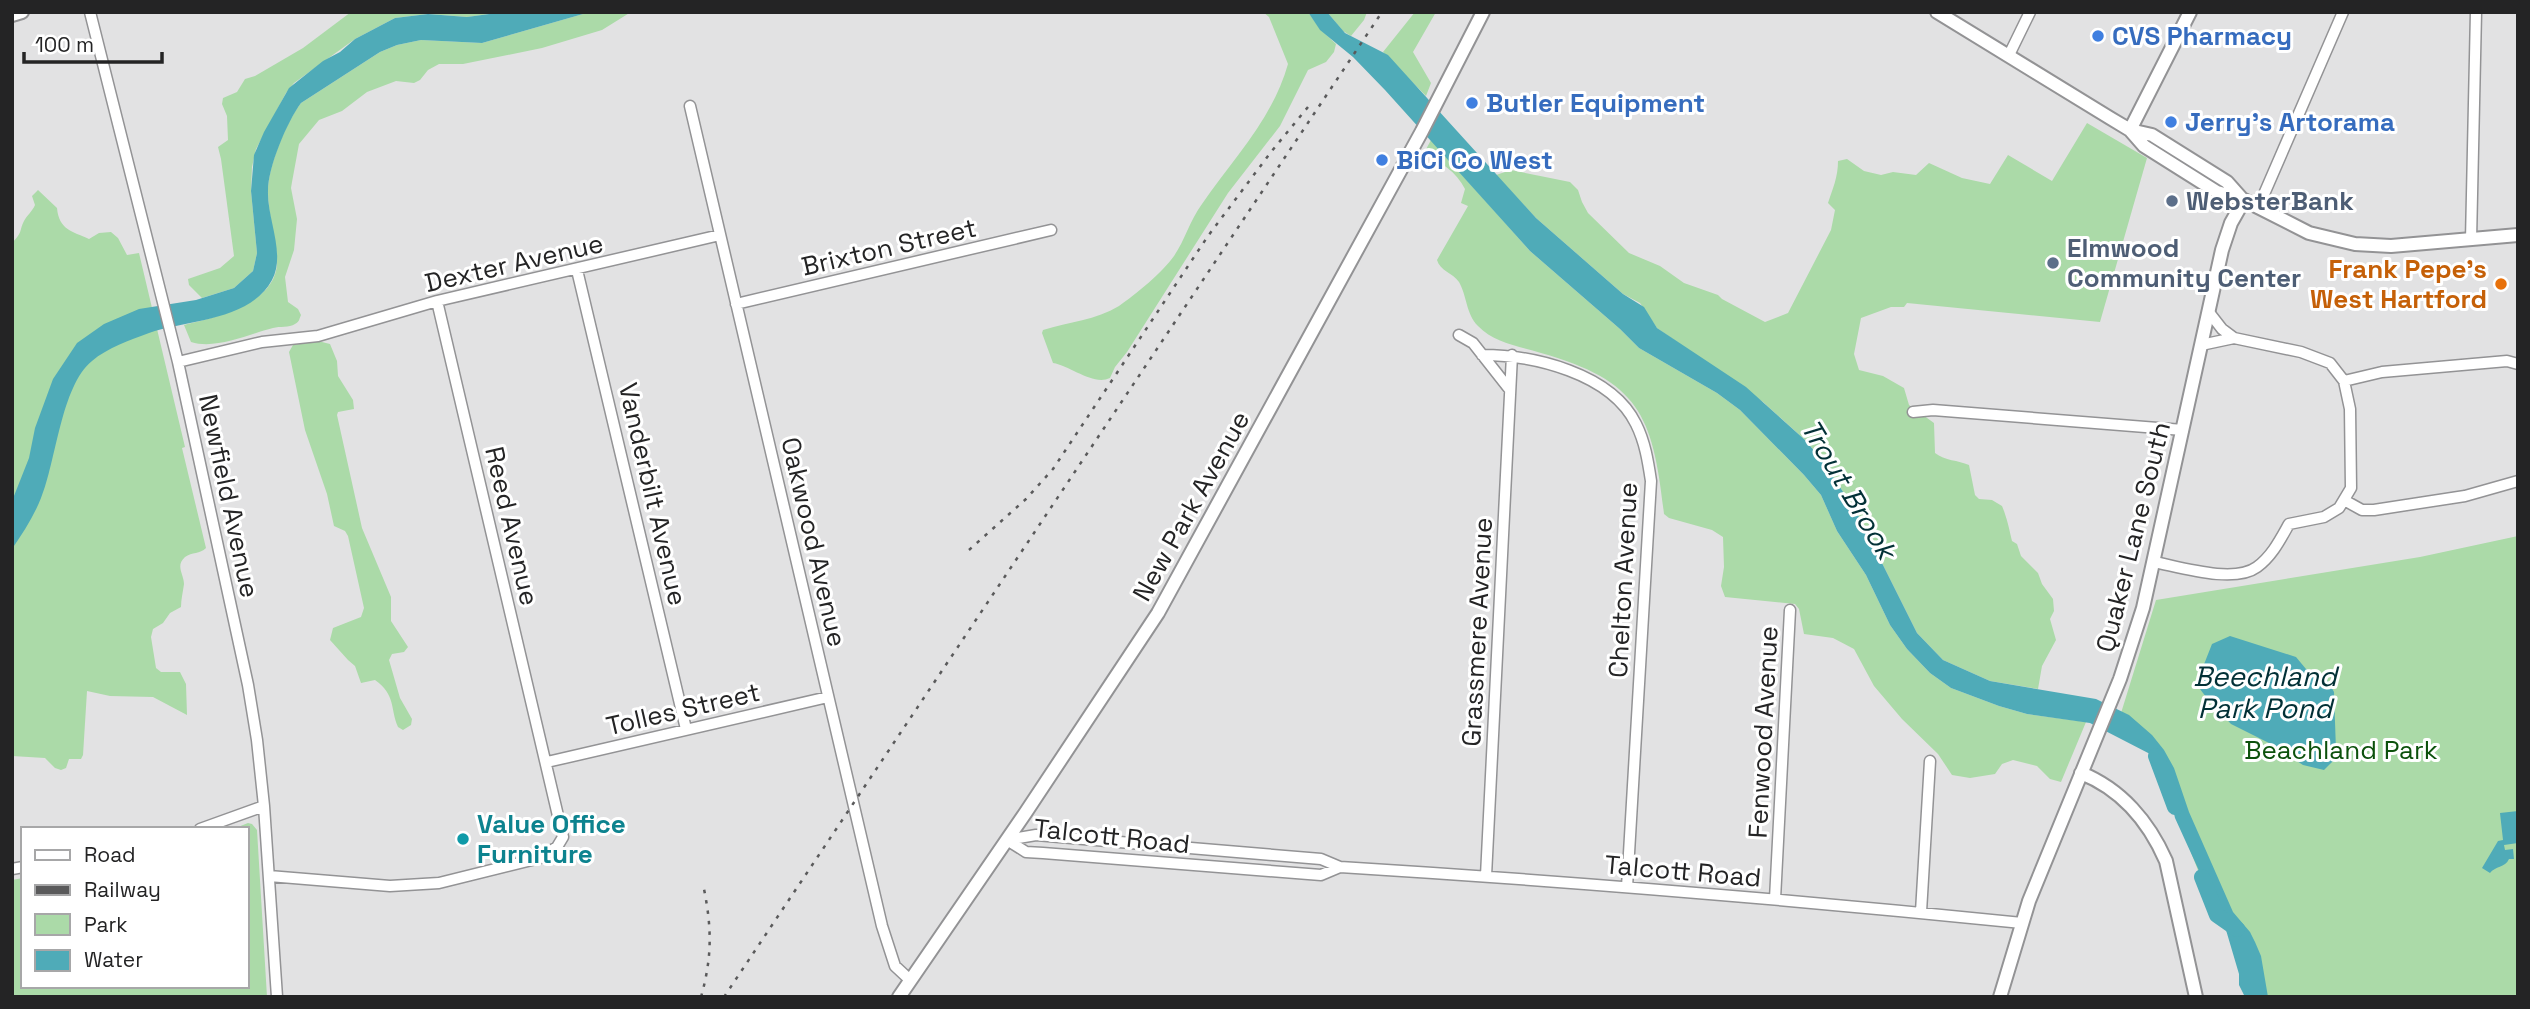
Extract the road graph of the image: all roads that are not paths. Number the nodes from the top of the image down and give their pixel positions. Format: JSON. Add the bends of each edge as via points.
{"nodes":[{"id":1,"x":90,"y":12,"type":"edge"},
{"id":2,"x":1483,"y":12,"type":"edge"},
{"id":3,"x":1937,"y":12,"type":"edge"},
{"id":4,"x":2030,"y":12,"type":"edge"},
{"id":5,"x":2190,"y":12,"type":"edge"},
{"id":6,"x":2343,"y":12,"type":"edge"},
{"id":7,"x":2476,"y":12,"type":"edge"},
{"id":8,"x":2009,"y":55,"type":"junction"},
{"id":9,"x":690,"y":106,"type":"dead end"},
{"id":10,"x":2130,"y":130,"type":"junction"},
{"id":11,"x":2244,"y":201,"type":"junction"},
{"id":12,"x":2258,"y":208,"type":"junction"},
{"id":13,"x":1051,"y":230,"type":"dead end"},
{"id":14,"x":720,"y":235,"type":"junction"},
{"id":15,"x":2518,"y":236,"type":"edge"},
{"id":16,"x":2471,"y":240,"type":"junction"},
{"id":17,"x":577,"y":270,"type":"junction"},
{"id":18,"x":437,"y":301,"type":"junction"},
{"id":19,"x":736,"y":304,"type":"junction"},
{"id":20,"x":2208,"y":311,"type":"junction"},
{"id":21,"x":1459,"y":335,"type":"dead end"},
{"id":22,"x":2234,"y":338,"type":"junction"},
{"id":23,"x":2201,"y":345,"type":"junction"},
{"id":24,"x":1482,"y":355,"type":"junction"},
{"id":25,"x":1512,"y":355,"type":"junction"},
{"id":26,"x":178,"y":362,"type":"junction"},
{"id":27,"x":2518,"y":364,"type":"edge"},
{"id":28,"x":2344,"y":381,"type":"junction"},
{"id":29,"x":1510,"y":390,"type":"junction"},
{"id":30,"x":1913,"y":412,"type":"dead end"},
{"id":31,"x":2183,"y":430,"type":"junction"},
{"id":32,"x":2518,"y":481,"type":"edge"},
{"id":33,"x":2344,"y":500,"type":"junction"},
{"id":34,"x":2154,"y":562,"type":"junction"},
{"id":35,"x":1790,"y":610,"type":"dead end"},
{"id":36,"x":828,"y":697,"type":"junction"},
{"id":37,"x":686,"y":729,"type":"junction"},
{"id":38,"x":1930,"y":761,"type":"dead end"},
{"id":39,"x":547,"y":762,"type":"junction"},
{"id":40,"x":2081,"y":774,"type":"junction"},
{"id":41,"x":264,"y":806,"type":"junction"},
{"id":42,"x":206,"y":827,"type":"edge"},
{"id":43,"x":1007,"y":840,"type":"junction"},
{"id":44,"x":1164,"y":846,"type":"junction"},
{"id":45,"x":1272,"y":855,"type":"junction"},
{"id":46,"x":1163,"y":862,"type":"junction"},
{"id":47,"x":1340,"y":867,"type":"junction"},
{"id":48,"x":1271,"y":872,"type":"junction"},
{"id":49,"x":269,"y":876,"type":"junction"},
{"id":50,"x":1486,"y":876,"type":"junction"},
{"id":51,"x":1627,"y":887,"type":"junction"},
{"id":52,"x":1775,"y":899,"type":"junction"},
{"id":53,"x":1921,"y":912,"type":"junction"},
{"id":54,"x":2022,"y":923,"type":"junction"},
{"id":55,"x":910,"y":980,"type":"junction"},
{"id":56,"x":276,"y":997,"type":"edge"},
{"id":57,"x":899,"y":997,"type":"edge"},
{"id":58,"x":2000,"y":997,"type":"edge"},
{"id":59,"x":2196,"y":997,"type":"edge"}],
"edges":[{"from":1,"to":26,"type":"street","name":"Newfield Avenue"},
{"from":2,"to":43,"type":"main road","name":"New Park Avenue","via":[[1158,613]]},
{"from":3,"to":8,"type":"main road"},
{"from":4,"to":8,"type":"street"},
{"from":5,"to":10,"type":"main road"},
{"from":6,"to":12,"type":"street"},
{"from":7,"to":16,"type":"street"},
{"from":8,"to":10,"type":"main road"},
{"from":9,"to":14,"type":"street","name":"Oakwood Avenue"},
{"from":10,"to":11,"type":"main road","via":[[2144,146],[2175,166],[2217,192]]},
{"from":11,"to":12,"type":"main road"},
{"from":11,"to":20,"type":"main road","name":"Quaker Lane South","via":[[2226,236]]},
{"from":12,"to":16,"type":"main road","via":[[2309,233],[2355,244]]},
{"from":13,"to":19,"type":"street","name":"Brixton Street"},
{"from":14,"to":17,"type":"street","name":"Dexter Avenue"},
{"from":14,"to":19,"type":"street","name":"Oakwood Avenue"},
{"from":15,"to":16,"type":"main road"},
{"from":17,"to":18,"type":"street","name":"Dexter Avenue"},
{"from":17,"to":37,"type":"street","name":"Vanderbilt Avenue"},
{"from":18,"to":26,"type":"street","name":"Dexter Avenue","via":[[318,336],[262,342]]},
{"from":18,"to":39,"type":"street","name":"Reed Avenue"},
{"from":19,"to":36,"type":"street","name":"Oakwood Avenue"},
{"from":20,"to":22,"type":"street"},
{"from":20,"to":23,"type":"main road","name":"Quaker Lane South"},
{"from":21,"to":24,"type":"street"},
{"from":22,"to":23,"type":"street"},
{"from":22,"to":28,"type":"street","via":[[2330,363]]},
{"from":23,"to":31,"type":"main road","name":"Quaker Lane South"},
{"from":24,"to":25,"type":"street"},
{"from":24,"to":29,"type":"street"},
{"from":25,"to":29,"type":"street","name":"Grassmere Avenue"},
{"from":25,"to":51,"type":"street","name":"Chelton Avenue","via":[[1554,364],[1606,391],[1635,421],[1646,450],[1651,481]]},
{"from":26,"to":41,"type":"street","name":"Newfield Avenue","via":[[248,685]]},
{"from":27,"to":28,"type":"street","via":[[2507,361],[2394,371]]},
{"from":28,"to":33,"type":"street","via":[[2350,409],[2351,488]]},
{"from":29,"to":50,"type":"street","name":"Grassmere Avenue"},
{"from":30,"to":31,"type":"street"},
{"from":31,"to":34,"type":"main road","name":"Quaker Lane South"},
{"from":32,"to":33,"type":"street","via":[[2465,496],[2374,510],[2362,510]]},
{"from":33,"to":34,"type":"street","via":[[2324,517],[2290,524],[2274,551],[2254,570],[2215,573]]},
{"from":34,"to":40,"type":"main road","name":"Quaker Lane South","via":[[2129,655]]},
{"from":35,"to":52,"type":"street","name":"Fenwood Avenue"},
{"from":36,"to":37,"type":"street","name":"Tolles Street"},
{"from":36,"to":55,"type":"street","name":"Oakwood Avenue","via":[[886,942],[895,966]]},
{"from":37,"to":39,"type":"street","name":"Tolles Street"},
{"from":38,"to":53,"type":"street"},
{"from":39,"to":49,"type":"street","name":"Reed Avenue","via":[[563,836],[557,847],[540,858],[415,886]]},
{"from":40,"to":54,"type":"main road","name":"Quaker Lane South"},
{"from":40,"to":59,"type":"main road","via":[[2128,804],[2157,842],[2171,881]]},
{"from":41,"to":42,"type":"street"},
{"from":41,"to":49,"type":"street","name":"Newfield Avenue"},
{"from":43,"to":44,"type":"street","name":"Talcott Road","via":[[1036,835]]},
{"from":43,"to":46,"type":"street","name":"Talcott Road","via":[[1026,852]]},
{"from":43,"to":55,"type":"main road","name":"New Park Avenue"},
{"from":44,"to":45,"type":"street","name":"Talcott Road"},
{"from":44,"to":46,"type":"street"},
{"from":45,"to":47,"type":"street","name":"Talcott Road","via":[[1321,859]]},
{"from":45,"to":48,"type":"street"},
{"from":46,"to":48,"type":"street","name":"Talcott Road"},
{"from":47,"to":48,"type":"street","name":"Talcott Road","via":[[1321,874]]},
{"from":47,"to":50,"type":"street","name":"Talcott Road"},
{"from":49,"to":56,"type":"street","name":"Newfield Avenue"},
{"from":50,"to":51,"type":"street","name":"Talcott Road"},
{"from":51,"to":52,"type":"street","name":"Talcott Road"},
{"from":52,"to":53,"type":"street","name":"Talcott Road"},
{"from":53,"to":54,"type":"street","name":"Talcott Road"},
{"from":54,"to":58,"type":"main road","name":"Quaker Lane South"},
{"from":55,"to":57,"type":"main road","name":"New Park Avenue"}]}
